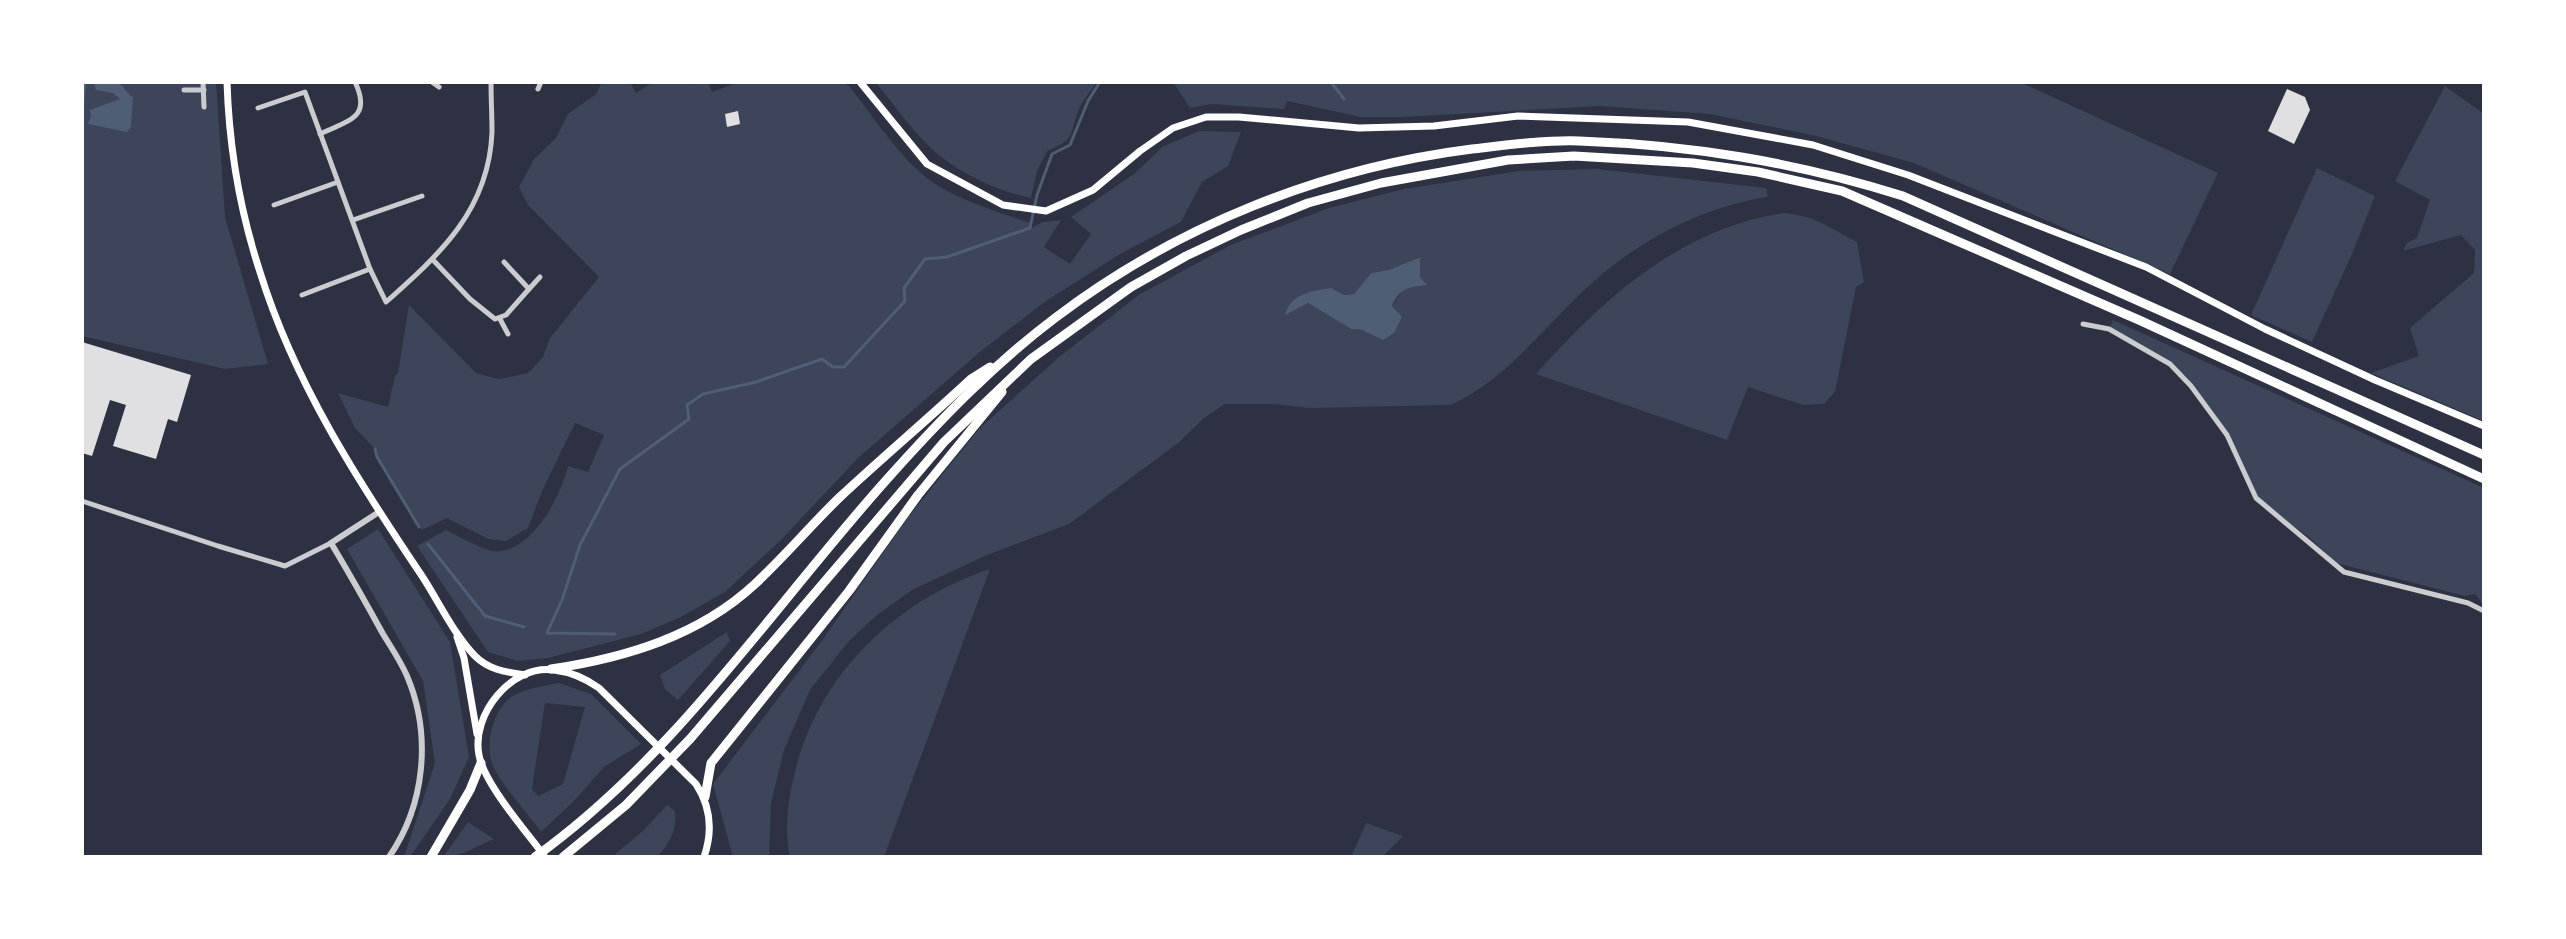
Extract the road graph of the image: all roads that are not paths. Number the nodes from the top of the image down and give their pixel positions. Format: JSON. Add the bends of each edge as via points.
{"nodes":[{"id":1,"x":203,"y":82,"type":"edge"},
{"id":2,"x":227,"y":82,"type":"edge"},
{"id":3,"x":355,"y":82,"type":"edge"},
{"id":4,"x":432,"y":82,"type":"edge"},
{"id":5,"x":491,"y":82,"type":"edge"},
{"id":6,"x":541,"y":82,"type":"edge"},
{"id":7,"x":860,"y":82,"type":"edge"},
{"id":8,"x":439,"y":87,"type":"dead end"},
{"id":9,"x":538,"y":89,"type":"dead end"},
{"id":10,"x":184,"y":90,"type":"dead end"},
{"id":11,"x":204,"y":90,"type":"junction"},
{"id":12,"x":204,"y":107,"type":"dead end"},
{"id":13,"x":258,"y":108,"type":"dead end"},
{"id":14,"x":320,"y":134,"type":"junction"},
{"id":15,"x":338,"y":182,"type":"junction"},
{"id":16,"x":422,"y":196,"type":"dead end"},
{"id":17,"x":274,"y":205,"type":"dead end"},
{"id":18,"x":353,"y":220,"type":"junction"},
{"id":19,"x":433,"y":260,"type":"junction"},
{"id":20,"x":504,"y":262,"type":"dead end"},
{"id":21,"x":370,"y":269,"type":"junction"},
{"id":22,"x":540,"y":277,"type":"dead end"},
{"id":23,"x":529,"y":289,"type":"junction"},
{"id":24,"x":302,"y":295,"type":"dead end"},
{"id":25,"x":500,"y":319,"type":"junction"},
{"id":26,"x":2083,"y":324,"type":"dead end"},
{"id":27,"x":508,"y":334,"type":"dead end"},
{"id":28,"x":1024,"y":343,"type":"junction"},
{"id":29,"x":1031,"y":359,"type":"junction"},
{"id":30,"x":2484,"y":426,"type":"edge"},
{"id":31,"x":2484,"y":455,"type":"edge"},
{"id":32,"x":2484,"y":479,"type":"edge"},
{"id":33,"x":82,"y":501,"type":"edge"},
{"id":34,"x":379,"y":512,"type":"junction"},
{"id":35,"x":331,"y":543,"type":"junction"},
{"id":36,"x":2484,"y":611,"type":"edge"},
{"id":37,"x":455,"y":631,"type":"junction"},
{"id":38,"x":551,"y":669,"type":"junction"},
{"id":39,"x":525,"y":675,"type":"junction"},
{"id":40,"x":478,"y":739,"type":"junction"},
{"id":41,"x":481,"y":763,"type":"junction"},
{"id":42,"x":705,"y":797,"type":"junction"},
{"id":43,"x":389,"y":857,"type":"edge"},
{"id":44,"x":431,"y":857,"type":"edge"},
{"id":45,"x":535,"y":857,"type":"edge"},
{"id":46,"x":545,"y":857,"type":"edge"},
{"id":47,"x":563,"y":857,"type":"edge"},
{"id":48,"x":704,"y":857,"type":"edge"}],
"edges":[{"from":1,"to":11,"type":"street"},
{"from":2,"to":34,"type":"main road","via":[[237,178],[260,273],[304,383]]},
{"from":3,"to":14,"type":"street","via":[[361,109]]},
{"from":4,"to":8,"type":"street"},
{"from":5,"to":19,"type":"street","via":[[492,134],[473,207]]},
{"from":6,"to":9,"type":"street"},
{"from":7,"to":30,"type":"main road","via":[[927,164],[1003,205],[1046,211],[1093,190],[1173,128],[1206,117],[1359,128],[1518,116],[1688,122],[1813,145],[2146,267],[2277,334]]},
{"from":10,"to":11,"type":"street"},
{"from":11,"to":12,"type":"street"},
{"from":13,"to":14,"type":"street","via":[[305,92]]},
{"from":14,"to":15,"type":"street"},
{"from":15,"to":17,"type":"street"},
{"from":15,"to":18,"type":"street"},
{"from":16,"to":18,"type":"street"},
{"from":18,"to":21,"type":"street"},
{"from":19,"to":21,"type":"street","via":[[386,302]]},
{"from":19,"to":25,"type":"street","via":[[489,317]]},
{"from":20,"to":23,"type":"street"},
{"from":21,"to":24,"type":"street"},
{"from":22,"to":23,"type":"street"},
{"from":23,"to":25,"type":"street"},
{"from":25,"to":27,"type":"street"},
{"from":26,"to":36,"type":"street","via":[[2109,329],[2170,364],[2227,435],[2256,498],[2344,572]]},
{"from":28,"to":31,"type":"highway","via":[[1085,296],[1165,248],[1211,224],[1339,175],[1401,159],[1576,141],[1760,159],[1903,196]]},
{"from":28,"to":38,"type":"highway","via":[[971,379],[733,603],[638,651]]},
{"from":28,"to":45,"type":"highway","via":[[886,480],[677,729]]},
{"from":29,"to":32,"type":"highway","via":[[1159,271],[1308,203],[1381,183],[1508,160],[1574,156],[1693,163],[1842,191]]},
{"from":29,"to":42,"type":"highway","via":[[977,420],[711,763]]},
{"from":29,"to":47,"type":"highway","via":[[944,442],[651,781]]},
{"from":33,"to":35,"type":"street","via":[[285,566]]},
{"from":34,"to":35,"type":"street"},
{"from":34,"to":37,"type":"main road"},
{"from":35,"to":43,"type":"street","via":[[407,676],[417,709],[421,775],[413,811]]},
{"from":37,"to":39,"type":"main road","via":[[491,669]]},
{"from":37,"to":40,"type":"main road"},
{"from":38,"to":39,"type":"main road"},
{"from":38,"to":42,"type":"main road","via":[[599,688]]},
{"from":39,"to":40,"type":"main road","via":[[494,699]]},
{"from":40,"to":41,"type":"main road"},
{"from":41,"to":44,"type":"highway"},
{"from":41,"to":46,"type":"main road"},
{"from":42,"to":48,"type":"main road","via":[[711,829]]}]}
